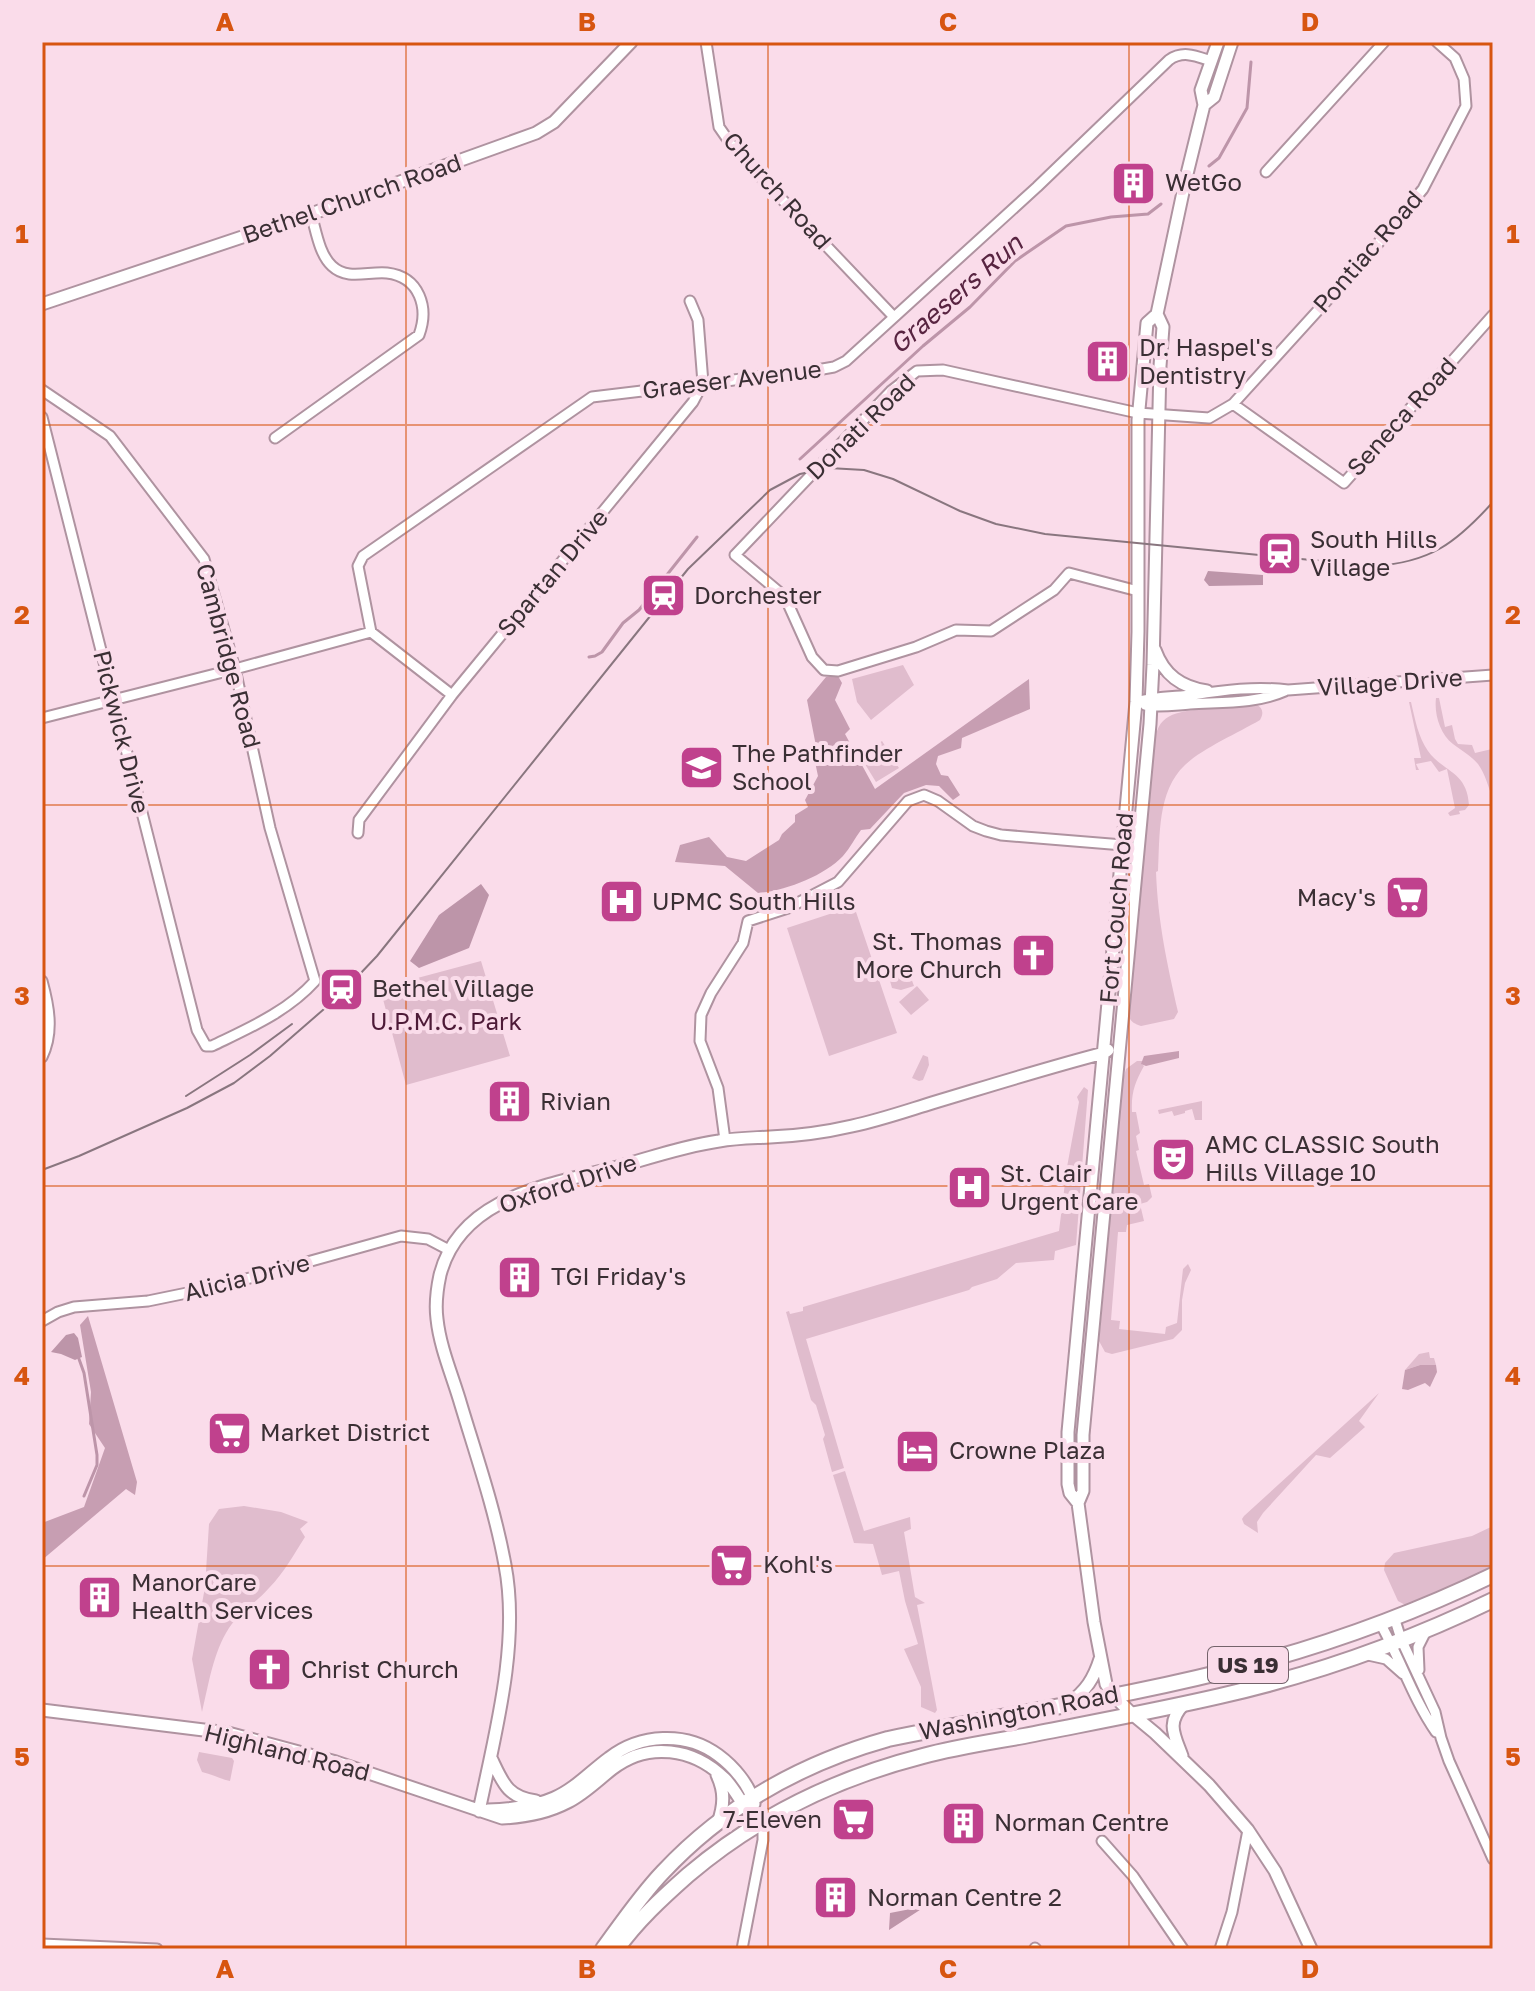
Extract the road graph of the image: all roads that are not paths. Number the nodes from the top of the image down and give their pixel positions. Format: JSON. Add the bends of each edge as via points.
{"nodes":[{"id":1,"x":631,"y":42,"type":"edge"},
{"id":2,"x":706,"y":42,"type":"edge"},
{"id":3,"x":1218,"y":42,"type":"edge"},
{"id":4,"x":1232,"y":42,"type":"edge"},
{"id":5,"x":1384,"y":42,"type":"edge"},
{"id":6,"x":1437,"y":42,"type":"edge"},
{"id":7,"x":1211,"y":61,"type":"junction"},
{"id":8,"x":1204,"y":105,"type":"junction"},
{"id":9,"x":1266,"y":172,"type":"dead end"},
{"id":10,"x":311,"y":214,"type":"junction"},
{"id":11,"x":690,"y":301,"type":"dead end"},
{"id":12,"x":42,"y":304,"type":"edge"},
{"id":13,"x":1157,"y":314,"type":"junction"},
{"id":14,"x":1493,"y":315,"type":"edge"},
{"id":15,"x":894,"y":317,"type":"junction"},
{"id":16,"x":703,"y":383,"type":"junction"},
{"id":17,"x":42,"y":390,"type":"edge"},
{"id":18,"x":1233,"y":404,"type":"junction"},
{"id":19,"x":1138,"y":413,"type":"junction"},
{"id":20,"x":1158,"y":415,"type":"junction"},
{"id":21,"x":42,"y":417,"type":"edge"},
{"id":22,"x":275,"y":438,"type":"dead end"},
{"id":23,"x":1138,"y":591,"type":"junction"},
{"id":24,"x":371,"y":632,"type":"junction"},
{"id":25,"x":1153,"y":644,"type":"junction"},
{"id":26,"x":235,"y":669,"type":"junction"},
{"id":27,"x":1493,"y":675,"type":"edge"},
{"id":28,"x":1288,"y":690,"type":"junction"},
{"id":29,"x":1207,"y":691,"type":"junction"},
{"id":30,"x":452,"y":695,"type":"junction"},
{"id":31,"x":113,"y":701,"type":"junction"},
{"id":32,"x":1136,"y":702,"type":"junction"},
{"id":33,"x":1151,"y":702,"type":"junction"},
{"id":34,"x":42,"y":718,"type":"edge"},
{"id":35,"x":358,"y":833,"type":"dead end"},
{"id":36,"x":1123,"y":845,"type":"junction"},
{"id":37,"x":42,"y":981,"type":"edge"},
{"id":38,"x":1120,"y":1042,"type":"junction"},
{"id":39,"x":206,"y":1046,"type":"joint"},
{"id":40,"x":1104,"y":1053,"type":"junction"},
{"id":41,"x":1119,"y":1056,"type":"junction"},
{"id":42,"x":42,"y":1057,"type":"edge"},
{"id":43,"x":725,"y":1140,"type":"junction"},
{"id":44,"x":449,"y":1250,"type":"junction"},
{"id":45,"x":42,"y":1321,"type":"edge"},
{"id":46,"x":1078,"y":1503,"type":"junction"},
{"id":47,"x":1493,"y":1575,"type":"edge"},
{"id":48,"x":1493,"y":1600,"type":"edge"},
{"id":49,"x":1387,"y":1620,"type":"junction"},
{"id":50,"x":1427,"y":1629,"type":"junction"},
{"id":51,"x":1396,"y":1641,"type":"junction"},
{"id":52,"x":1361,"y":1655,"type":"junction"},
{"id":53,"x":1100,"y":1658,"type":"junction"},
{"id":54,"x":1421,"y":1681,"type":"junction"},
{"id":55,"x":1409,"y":1682,"type":"junction"},
{"id":56,"x":1113,"y":1695,"type":"junction"},
{"id":57,"x":1068,"y":1704,"type":"junction"},
{"id":58,"x":1184,"y":1704,"type":"junction"},
{"id":59,"x":42,"y":1710,"type":"edge"},
{"id":60,"x":1132,"y":1714,"type":"junction"},
{"id":61,"x":1441,"y":1738,"type":"junction"},
{"id":62,"x":491,"y":1758,"type":"junction"},
{"id":63,"x":1183,"y":1760,"type":"junction"},
{"id":64,"x":715,"y":1771,"type":"junction"},
{"id":65,"x":748,"y":1801,"type":"junction"},
{"id":66,"x":543,"y":1802,"type":"junction"},
{"id":67,"x":479,"y":1811,"type":"junction"},
{"id":68,"x":718,"y":1823,"type":"junction"},
{"id":69,"x":759,"y":1823,"type":"junction"},
{"id":70,"x":1248,"y":1830,"type":"junction"},
{"id":71,"x":1102,"y":1841,"type":"dead end"},
{"id":72,"x":1493,"y":1859,"type":"edge"},
{"id":73,"x":42,"y":1944,"type":"edge"},
{"id":74,"x":157,"y":1949,"type":"edge"},
{"id":75,"x":603,"y":1949,"type":"edge"},
{"id":76,"x":617,"y":1949,"type":"edge"},
{"id":77,"x":742,"y":1949,"type":"edge"},
{"id":78,"x":1183,"y":1949,"type":"edge"},
{"id":79,"x":1220,"y":1949,"type":"edge"},
{"id":80,"x":1311,"y":1949,"type":"edge"}],
"edges":[{"from":1,"to":10,"type":"street","name":"Bethel Church Road","via":[[554,122],[536,133]]},
{"from":2,"to":15,"type":"street","name":"Church Road","via":[[719,127]]},
{"from":3,"to":7,"type":"street","name":"Fort Couch Road"},
{"from":4,"to":8,"type":"street","name":"Fort Couch Road","via":[[1214,97]]},
{"from":5,"to":9,"type":"street"},
{"from":6,"to":18,"type":"street","name":"Pontiac Road","via":[[1455,58],[1464,79],[1466,106],[1423,189]]},
{"from":7,"to":8,"type":"street","name":"Fort Couch Road","via":[[1201,90]]},
{"from":7,"to":15,"type":"street","name":"Graeser Avenue","via":[[1191,54],[1169,60]]},
{"from":8,"to":13,"type":"street","name":"Fort Couch Road"},
{"from":10,"to":12,"type":"street","name":"Bethel Church Road"},
{"from":10,"to":22,"type":"street","via":[[331,265],[352,275],[400,277],[419,295],[424,323],[419,335]]},
{"from":11,"to":16,"type":"street","via":[[698,320]]},
{"from":13,"to":19,"type":"street","name":"Fort Couch Road","via":[[1147,323]]},
{"from":13,"to":20,"type":"street","name":"Fort Couch Road","via":[[1163,327]]},
{"from":14,"to":18,"type":"street","name":"Seneca Road","via":[[1344,483]]},
{"from":15,"to":16,"type":"street","name":"Graeser Avenue","via":[[834,367]]},
{"from":16,"to":24,"type":"street","name":"Graeser Avenue","via":[[592,397],[363,556],[358,566]]},
{"from":16,"to":30,"type":"street","name":"Spartan Drive","via":[[693,402]]},
{"from":17,"to":26,"type":"street","name":"Cambridge Road","via":[[110,436],[204,559]]},
{"from":18,"to":20,"type":"street","name":"Donati Road","via":[[1209,418]]},
{"from":19,"to":20,"type":"street","name":"Donati Road"},
{"from":19,"to":23,"type":"street","name":"Fort Couch Road"},
{"from":19,"to":23,"type":"street","name":"Donati Road","via":[[943,370],[917,371],[891,391],[735,555],[785,597],[812,657],[824,670],[838,671],[956,630],[991,631],[1054,590],[1069,573]]},
{"from":20,"to":25,"type":"street","name":"Fort Couch Road"},
{"from":21,"to":31,"type":"street","name":"Pickwick Drive"},
{"from":23,"to":32,"type":"street","name":"Fort Couch Road"},
{"from":24,"to":26,"type":"street"},
{"from":24,"to":30,"type":"street"},
{"from":25,"to":29,"type":"street","via":[[1174,678]]},
{"from":25,"to":33,"type":"street","name":"Fort Couch Road"},
{"from":26,"to":31,"type":"street"},
{"from":26,"to":39,"type":"street","name":"Cambridge Road","via":[[270,828],[315,981],[299,998],[256,1025]]},
{"from":27,"to":28,"type":"street","name":"Village Drive"},
{"from":28,"to":29,"type":"street","name":"Village Drive"},
{"from":28,"to":33,"type":"street","name":"Village Drive","via":[[1243,701]]},
{"from":29,"to":33,"type":"street","name":"Village Drive"},
{"from":30,"to":35,"type":"street","name":"Spartan Drive","via":[[359,820]]},
{"from":31,"to":34,"type":"street"},
{"from":31,"to":39,"type":"street","name":"Pickwick Drive","via":[[197,1030]]},
{"from":32,"to":33,"type":"street","name":"Village Drive"},
{"from":32,"to":36,"type":"street","name":"Fort Couch Road"},
{"from":33,"to":38,"type":"street","name":"Fort Couch Road"},
{"from":36,"to":40,"type":"street","name":"Fort Couch Road"},
{"from":36,"to":43,"type":"street","via":[[1001,835],[973,826],[924,795],[908,801],[838,882],[748,921],[743,943],[701,1015],[700,1041],[718,1088]]},
{"from":37,"to":42,"type":"street","via":[[50,1028]]},
{"from":38,"to":40,"type":"street","name":"Oxford Drive"},
{"from":38,"to":41,"type":"street","name":"Fort Couch Road"},
{"from":40,"to":41,"type":"street"},
{"from":40,"to":43,"type":"street","name":"Oxford Drive","via":[[851,1126]]},
{"from":40,"to":46,"type":"street","name":"Fort Couch Road","via":[[1068,1432],[1068,1484]]},
{"from":41,"to":46,"type":"street","name":"Fort Couch Road"},
{"from":43,"to":44,"type":"street","name":"Oxford Drive","via":[[518,1195],[473,1220]]},
{"from":44,"to":45,"type":"street","name":"Alicia Drive","via":[[428,1239],[401,1236],[221,1286],[148,1301],[74,1307]]},
{"from":44,"to":62,"type":"street","name":"Oxford Drive","via":[[437,1287],[437,1319],[498,1531],[509,1595],[508,1651]]},
{"from":46,"to":53,"type":"street","name":"Fort Couch Road"},
{"from":47,"to":49,"type":"main road","name":"Washington Road","number":"US 19"},
{"from":48,"to":50,"type":"main road","name":"Washington Road","number":"US 19"},
{"from":49,"to":51,"type":"street"},
{"from":49,"to":56,"type":"main road","name":"Washington Road","number":"US 19","via":[[1248,1665]]},
{"from":50,"to":51,"type":"main road","name":"Washington Road","number":"US 19"},
{"from":50,"to":54,"type":"street","via":[[1417,1654]]},
{"from":51,"to":52,"type":"main road","name":"Washington Road","number":"US 19"},
{"from":51,"to":54,"type":"street"},
{"from":51,"to":55,"type":"street"},
{"from":52,"to":55,"type":"street","via":[[1386,1659]]},
{"from":52,"to":58,"type":"main road","name":"Washington Road","number":"US 19"},
{"from":53,"to":56,"type":"street","name":"Fort Couch Road"},
{"from":53,"to":57,"type":"street","via":[[1089,1684]]},
{"from":54,"to":61,"type":"street"},
{"from":55,"to":61,"type":"street"},
{"from":56,"to":57,"type":"main road","name":"Washington Road","number":"US 19"},
{"from":56,"to":60,"type":"street","name":"Fort Couch Road"},
{"from":57,"to":65,"type":"main road","name":"Washington Road","number":"US 19","via":[[852,1749],[793,1774]]},
{"from":58,"to":60,"type":"main road","name":"Washington Road","number":"US 19"},
{"from":58,"to":63,"type":"street","via":[[1173,1723]]},
{"from":59,"to":67,"type":"street","name":"Highland Road","via":[[228,1733],[336,1762]]},
{"from":60,"to":63,"type":"street","name":"Fort Couch Road"},
{"from":60,"to":69,"type":"main road","name":"Washington Road","number":"US 19","via":[[900,1762],[845,1781]]},
{"from":61,"to":72,"type":"street"},
{"from":62,"to":66,"type":"street","via":[[508,1790]]},
{"from":62,"to":67,"type":"street","name":"Oxford Drive"},
{"from":63,"to":70,"type":"street","name":"Fort Couch Road"},
{"from":64,"to":65,"type":"street","name":"Highland Road"},
{"from":64,"to":67,"type":"street","name":"Highland Road","via":[[694,1757],[654,1751],[627,1759],[557,1808],[513,1818]]},
{"from":64,"to":68,"type":"street","via":[[724,1796]]},
{"from":65,"to":66,"type":"street","name":"Highland Road","via":[[733,1768],[715,1753],[686,1740],[659,1738],[617,1752],[576,1785]]},
{"from":65,"to":68,"type":"main road","name":"Washington Road","number":"US 19"},
{"from":65,"to":69,"type":"street","name":"Highland Road"},
{"from":66,"to":67,"type":"street","name":"Highland Road"},
{"from":68,"to":75,"type":"main road","name":"Washington Road","number":"US 19","via":[[664,1871]]},
{"from":69,"to":76,"type":"main road","name":"Washington Road","number":"US 19","via":[[677,1885]]},
{"from":69,"to":77,"type":"street","via":[[763,1840]]},
{"from":70,"to":79,"type":"street"},
{"from":70,"to":80,"type":"street","name":"Fort Couch Road","via":[[1275,1871]]},
{"from":71,"to":78,"type":"street"},
{"from":73,"to":74,"type":"street"}]}
